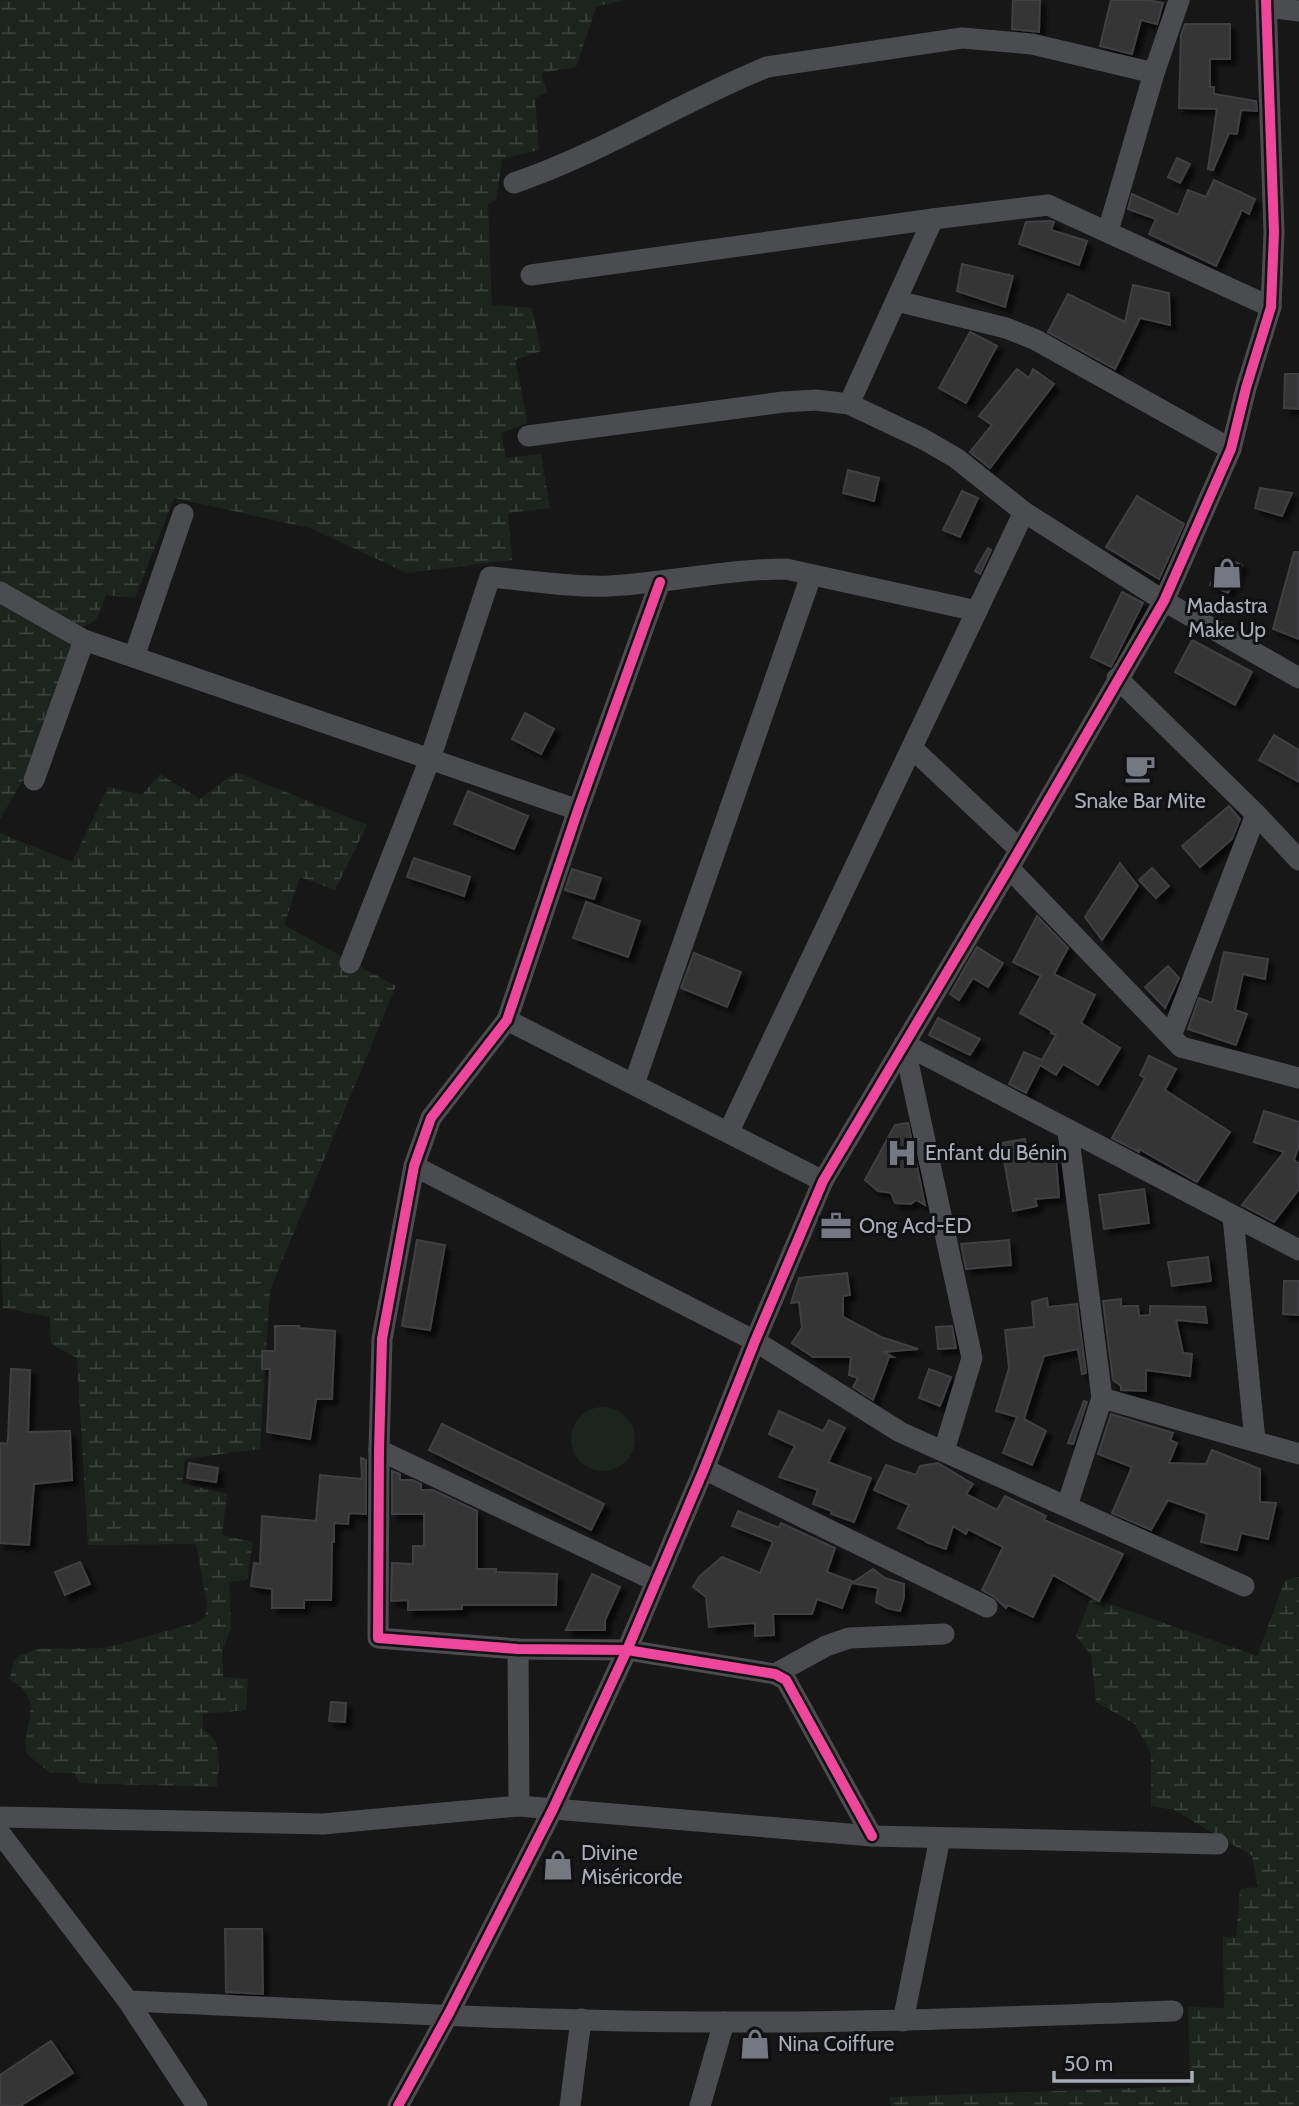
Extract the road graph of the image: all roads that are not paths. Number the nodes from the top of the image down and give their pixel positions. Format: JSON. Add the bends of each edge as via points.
{"nodes":[{"id":1,"x":1179,"y":0,"type":"edge"},
{"id":2,"x":1267,"y":4,"type":"edge"},
{"id":3,"x":1299,"y":11,"type":"edge"},
{"id":4,"x":1154,"y":73,"type":"junction"},
{"id":5,"x":514,"y":183,"type":"dead end"},
{"id":6,"x":933,"y":219,"type":"junction"},
{"id":7,"x":1108,"y":231,"type":"junction"},
{"id":8,"x":531,"y":275,"type":"dead end"},
{"id":9,"x":897,"y":301,"type":"junction"},
{"id":10,"x":1271,"y":307,"type":"junction"},
{"id":11,"x":849,"y":404,"type":"junction"},
{"id":12,"x":528,"y":436,"type":"dead end"},
{"id":13,"x":1231,"y":449,"type":"junction"},
{"id":14,"x":1024,"y":512,"type":"junction"},
{"id":15,"x":183,"y":514,"type":"dead end"},
{"id":16,"x":811,"y":576,"type":"junction"},
{"id":17,"x":660,"y":582,"type":"junction"},
{"id":18,"x":0,"y":592,"type":"edge"},
{"id":19,"x":1164,"y":601,"type":"junction"},
{"id":20,"x":977,"y":611,"type":"junction"},
{"id":21,"x":84,"y":640,"type":"junction"},
{"id":22,"x":134,"y":657,"type":"junction"},
{"id":23,"x":1117,"y":678,"type":"junction"},
{"id":24,"x":1299,"y":678,"type":"edge"},
{"id":25,"x":912,"y":748,"type":"junction"},
{"id":26,"x":430,"y":759,"type":"junction"},
{"id":27,"x":34,"y":780,"type":"dead end"},
{"id":28,"x":578,"y":810,"type":"junction"},
{"id":29,"x":1256,"y":814,"type":"junction"},
{"id":30,"x":1014,"y":859,"type":"junction"},
{"id":31,"x":1299,"y":860,"type":"edge"},
{"id":32,"x":349,"y":963,"type":"dead end"},
{"id":33,"x":507,"y":1020,"type":"junction"},
{"id":34,"x":1171,"y":1037,"type":"junction"},
{"id":35,"x":904,"y":1044,"type":"junction"},
{"id":36,"x":1299,"y":1078,"type":"edge"},
{"id":37,"x":634,"y":1084,"type":"junction"},
{"id":38,"x":1068,"y":1131,"type":"junction"},
{"id":39,"x":729,"y":1132,"type":"junction"},
{"id":40,"x":414,"y":1166,"type":"junction"},
{"id":41,"x":823,"y":1181,"type":"junction"},
{"id":42,"x":1233,"y":1217,"type":"junction"},
{"id":43,"x":1299,"y":1250,"type":"edge"},
{"id":44,"x":755,"y":1341,"type":"junction"},
{"id":45,"x":1102,"y":1398,"type":"junction"},
{"id":46,"x":1255,"y":1441,"type":"junction"},
{"id":47,"x":379,"y":1450,"type":"junction"},
{"id":48,"x":944,"y":1451,"type":"junction"},
{"id":49,"x":1299,"y":1454,"type":"edge"},
{"id":50,"x":704,"y":1469,"type":"junction"},
{"id":51,"x":1067,"y":1507,"type":"junction"},
{"id":52,"x":656,"y":1581,"type":"junction"},
{"id":53,"x":1244,"y":1586,"type":"dead end"},
{"id":54,"x":987,"y":1607,"type":"dead end"},
{"id":55,"x":944,"y":1634,"type":"dead end"},
{"id":56,"x":517,"y":1649,"type":"junction"},
{"id":57,"x":627,"y":1650,"type":"junction"},
{"id":58,"x":775,"y":1674,"type":"junction"},
{"id":59,"x":519,"y":1806,"type":"junction"},
{"id":60,"x":553,"y":1809,"type":"junction"},
{"id":61,"x":0,"y":1817,"type":"edge"},
{"id":62,"x":0,"y":1833,"type":"edge"},
{"id":63,"x":872,"y":1836,"type":"junction"},
{"id":64,"x":940,"y":1838,"type":"junction"},
{"id":65,"x":1218,"y":1844,"type":"dead end"},
{"id":66,"x":128,"y":2001,"type":"junction"},
{"id":67,"x":1173,"y":2011,"type":"dead end"},
{"id":68,"x":449,"y":2014,"type":"junction"},
{"id":69,"x":581,"y":2019,"type":"junction"},
{"id":70,"x":904,"y":2021,"type":"junction"},
{"id":71,"x":724,"y":2022,"type":"junction"},
{"id":72,"x":197,"y":2106,"type":"edge"},
{"id":73,"x":398,"y":2106,"type":"edge"},
{"id":74,"x":570,"y":2106,"type":"edge"},
{"id":75,"x":700,"y":2106,"type":"edge"}],
"edges":[{"from":1,"to":4,"type":"street"},
{"from":2,"to":3,"type":"street"},
{"from":2,"to":10,"type":"street","via":[[1274,232]]},
{"from":4,"to":5,"type":"street","via":[[1032,44],[962,38],[767,67],[561,166]]},
{"from":4,"to":7,"type":"street"},
{"from":6,"to":7,"type":"street","via":[[1048,205]]},
{"from":6,"to":8,"type":"street"},
{"from":6,"to":9,"type":"street"},
{"from":7,"to":10,"type":"street"},
{"from":9,"to":11,"type":"street"},
{"from":9,"to":13,"type":"street","via":[[1036,340]]},
{"from":10,"to":13,"type":"street"},
{"from":11,"to":12,"type":"street","via":[[783,402]]},
{"from":11,"to":14,"type":"street","via":[[956,458]]},
{"from":13,"to":19,"type":"street"},
{"from":14,"to":19,"type":"street"},
{"from":14,"to":20,"type":"street"},
{"from":15,"to":22,"type":"street"},
{"from":16,"to":17,"type":"street","via":[[786,569],[756,569]]},
{"from":16,"to":20,"type":"street"},
{"from":16,"to":37,"type":"street"},
{"from":17,"to":26,"type":"street","via":[[605,586],[490,576]]},
{"from":17,"to":28,"type":"street"},
{"from":18,"to":21,"type":"street"},
{"from":19,"to":23,"type":"street"},
{"from":19,"to":24,"type":"street"},
{"from":20,"to":25,"type":"street"},
{"from":21,"to":22,"type":"street"},
{"from":21,"to":27,"type":"street"},
{"from":22,"to":26,"type":"street"},
{"from":23,"to":29,"type":"street"},
{"from":23,"to":30,"type":"street"},
{"from":25,"to":30,"type":"street"},
{"from":25,"to":39,"type":"street"},
{"from":26,"to":28,"type":"street"},
{"from":26,"to":32,"type":"street"},
{"from":28,"to":33,"type":"street"},
{"from":29,"to":31,"type":"street"},
{"from":29,"to":34,"type":"street"},
{"from":30,"to":34,"type":"street"},
{"from":30,"to":35,"type":"street"},
{"from":33,"to":37,"type":"street"},
{"from":33,"to":40,"type":"street","via":[[431,1118]]},
{"from":34,"to":36,"type":"street","via":[[1181,1047]]},
{"from":35,"to":38,"type":"street"},
{"from":35,"to":41,"type":"street"},
{"from":35,"to":48,"type":"street","via":[[971,1358]]},
{"from":37,"to":39,"type":"street"},
{"from":38,"to":42,"type":"street"},
{"from":38,"to":45,"type":"street"},
{"from":39,"to":41,"type":"street"},
{"from":40,"to":44,"type":"street"},
{"from":40,"to":47,"type":"street","via":[[382,1339]]},
{"from":41,"to":44,"type":"street"},
{"from":42,"to":43,"type":"street"},
{"from":42,"to":46,"type":"street"},
{"from":44,"to":48,"type":"street","via":[[900,1432]]},
{"from":44,"to":50,"type":"street"},
{"from":45,"to":46,"type":"street"},
{"from":45,"to":51,"type":"street"},
{"from":46,"to":49,"type":"street"},
{"from":47,"to":52,"type":"street"},
{"from":47,"to":56,"type":"street","via":[[377,1638]]},
{"from":48,"to":51,"type":"street"},
{"from":50,"to":52,"type":"street"},
{"from":50,"to":54,"type":"street"},
{"from":51,"to":53,"type":"street"},
{"from":52,"to":57,"type":"street"},
{"from":55,"to":58,"type":"street","via":[[849,1638]]},
{"from":56,"to":57,"type":"street"},
{"from":56,"to":59,"type":"street"},
{"from":57,"to":58,"type":"street"},
{"from":57,"to":60,"type":"street"},
{"from":58,"to":63,"type":"street","via":[[786,1680]]},
{"from":59,"to":60,"type":"street"},
{"from":59,"to":61,"type":"street","via":[[323,1824]]},
{"from":60,"to":63,"type":"street"},
{"from":60,"to":68,"type":"street"},
{"from":62,"to":66,"type":"street"},
{"from":63,"to":64,"type":"street"},
{"from":64,"to":65,"type":"street"},
{"from":64,"to":70,"type":"street"},
{"from":66,"to":68,"type":"street"},
{"from":66,"to":72,"type":"street"},
{"from":67,"to":70,"type":"street"},
{"from":68,"to":69,"type":"street"},
{"from":68,"to":73,"type":"street"},
{"from":69,"to":71,"type":"street"},
{"from":69,"to":74,"type":"street"},
{"from":70,"to":71,"type":"street"},
{"from":71,"to":75,"type":"street"}]}
